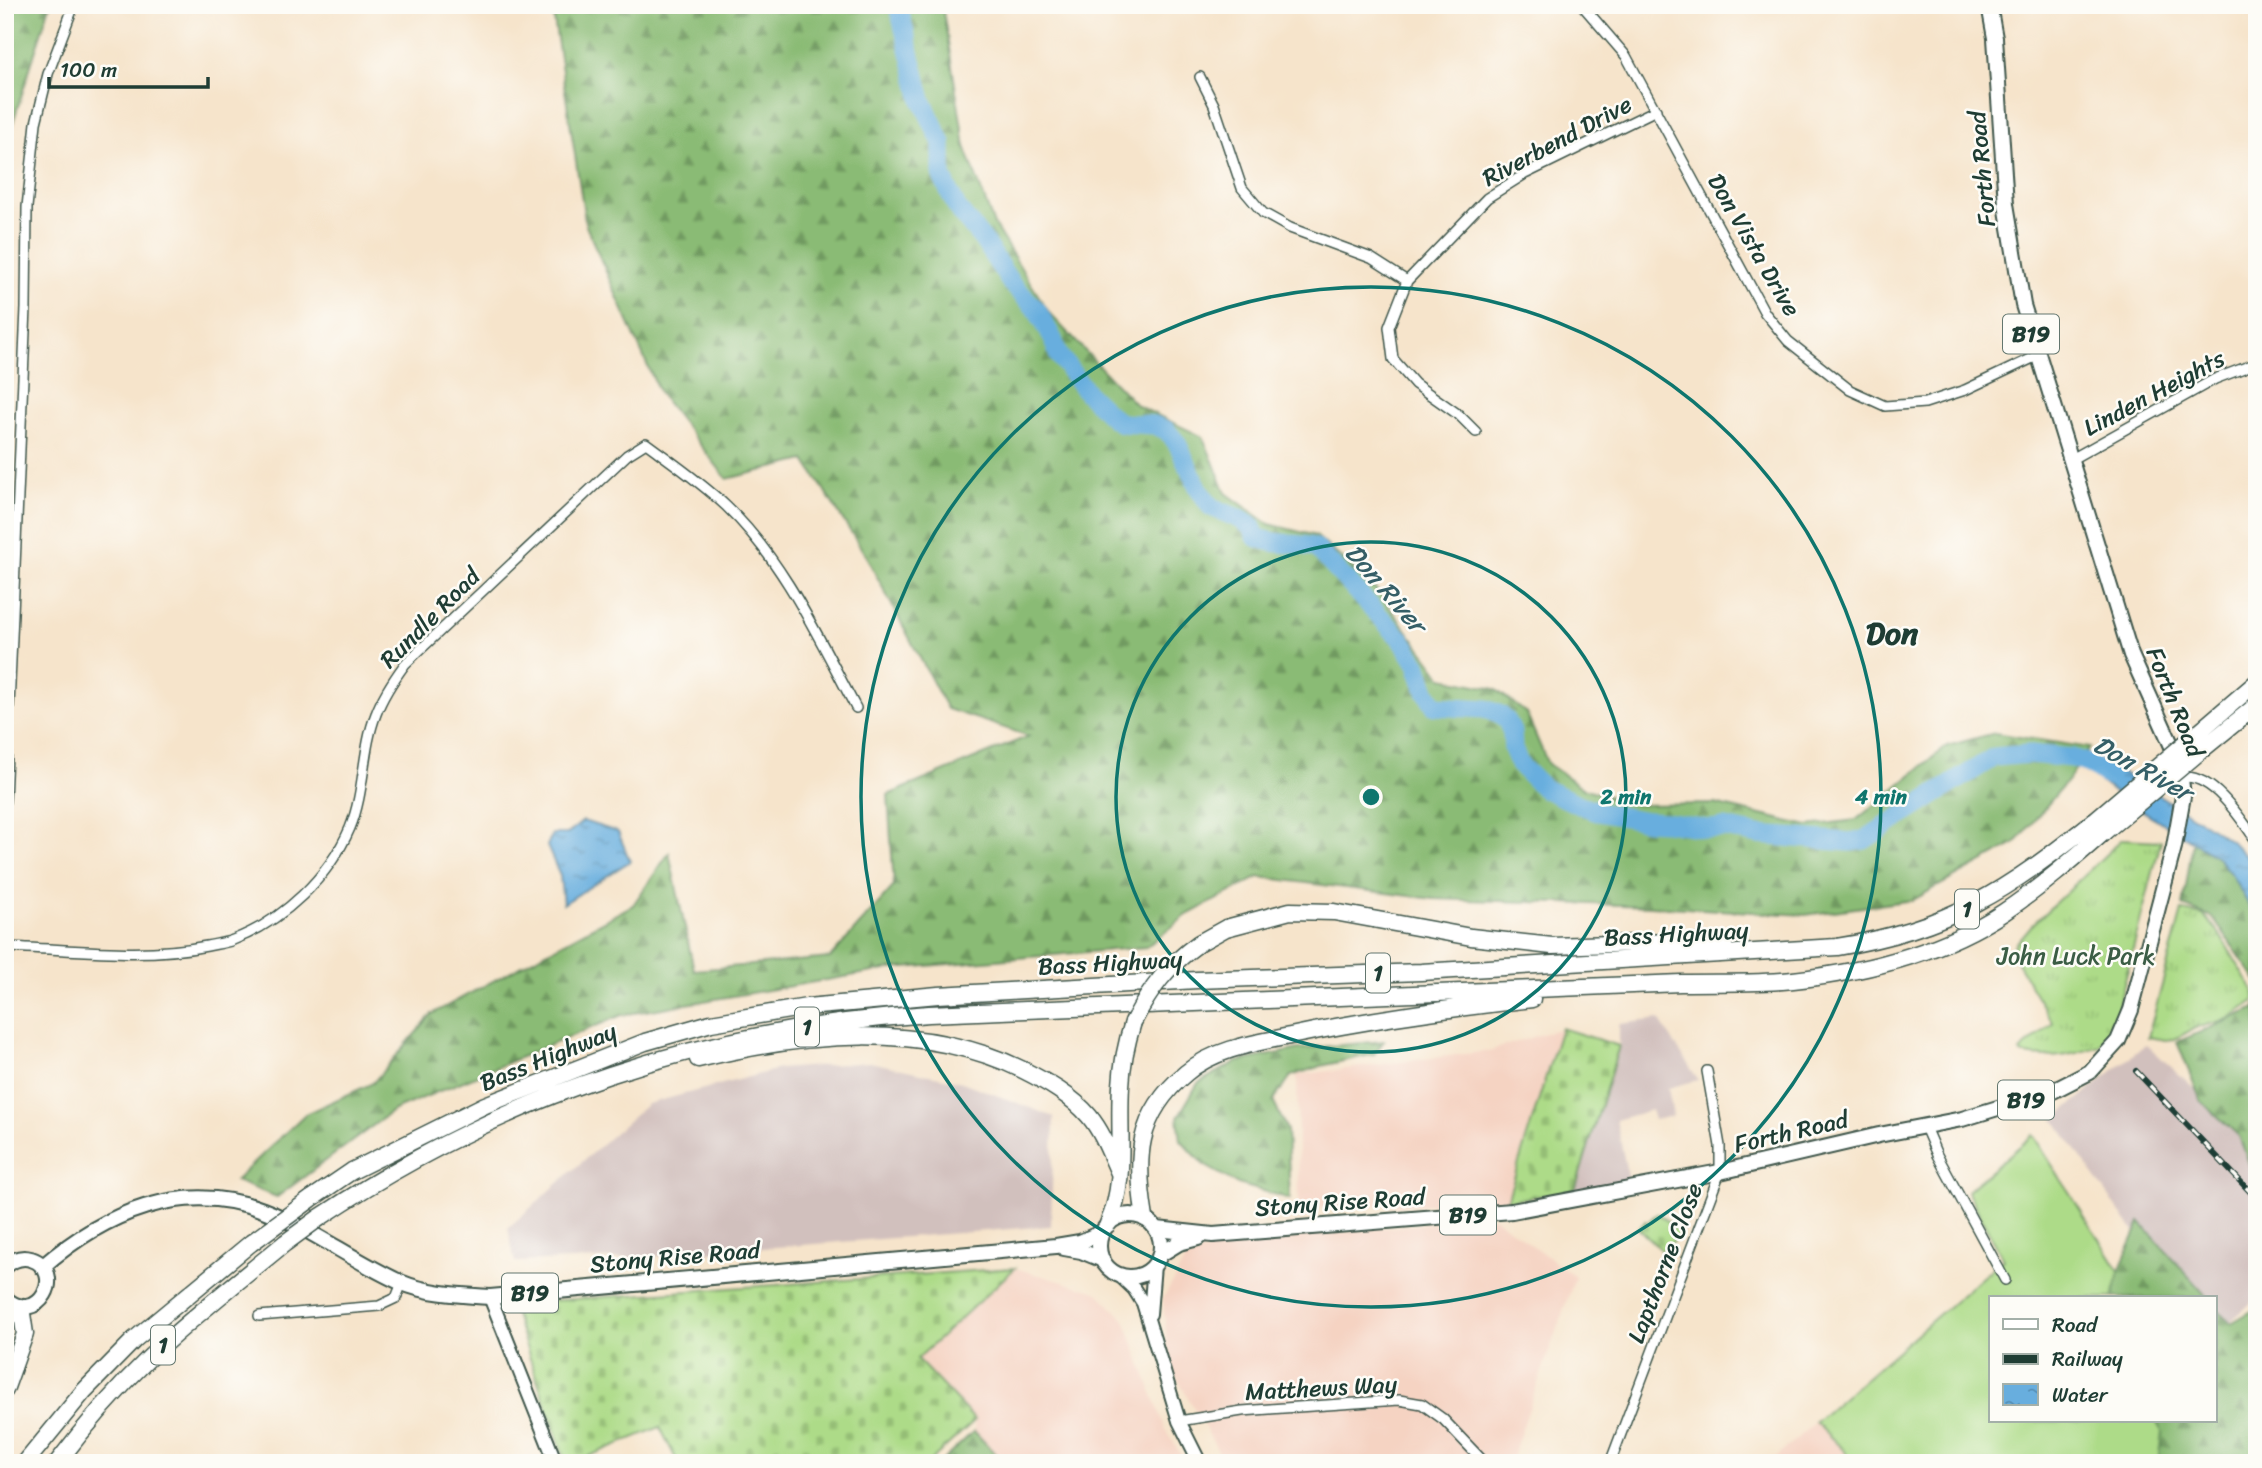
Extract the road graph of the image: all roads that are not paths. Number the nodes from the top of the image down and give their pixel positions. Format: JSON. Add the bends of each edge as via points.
{"nodes":[{"id":1,"x":74,"y":5,"type":"edge"},
{"id":2,"x":1582,"y":5,"type":"edge"},
{"id":3,"x":1989,"y":5,"type":"edge"},
{"id":4,"x":1200,"y":77,"type":"dead end"},
{"id":5,"x":1656,"y":110,"type":"junction"},
{"id":6,"x":1407,"y":281,"type":"junction"},
{"id":7,"x":2037,"y":356,"type":"junction"},
{"id":8,"x":2257,"y":363,"type":"edge"},
{"id":9,"x":1476,"y":432,"type":"dead end"},
{"id":10,"x":2070,"y":460,"type":"junction"},
{"id":11,"x":2257,"y":682,"type":"edge"},
{"id":12,"x":2257,"y":705,"type":"edge"},
{"id":13,"x":856,"y":708,"type":"dead end"},
{"id":14,"x":2199,"y":742,"type":"junction"},
{"id":15,"x":2181,"y":778,"type":"junction"},
{"id":16,"x":5,"y":801,"type":"edge"},
{"id":17,"x":2100,"y":826,"type":"junction"},
{"id":18,"x":2257,"y":842,"type":"edge"},
{"id":19,"x":5,"y":947,"type":"edge"},
{"id":20,"x":1818,"y":948,"type":"junction"},
{"id":21,"x":1681,"y":983,"type":"junction"},
{"id":22,"x":1707,"y":1071,"type":"dead end"},
{"id":23,"x":616,"y":1072,"type":"junction"},
{"id":24,"x":1925,"y":1126,"type":"junction"},
{"id":25,"x":1720,"y":1172,"type":"junction"},
{"id":26,"x":1119,"y":1173,"type":"junction"},
{"id":27,"x":1151,"y":1223,"type":"junction"},
{"id":28,"x":1105,"y":1228,"type":"junction"},
{"id":29,"x":1213,"y":1235,"type":"junction"},
{"id":30,"x":1056,"y":1246,"type":"junction"},
{"id":31,"x":1158,"y":1259,"type":"junction"},
{"id":32,"x":7,"y":1260,"type":"edge"},
{"id":33,"x":1103,"y":1260,"type":"junction"},
{"id":34,"x":43,"y":1267,"type":"junction"},
{"id":35,"x":1118,"y":1274,"type":"junction"},
{"id":36,"x":2005,"y":1280,"type":"dead end"},
{"id":37,"x":402,"y":1283,"type":"junction"},
{"id":38,"x":489,"y":1297,"type":"junction"},
{"id":39,"x":11,"y":1306,"type":"edge"},
{"id":40,"x":259,"y":1316,"type":"dead end"},
{"id":41,"x":1151,"y":1330,"type":"junction"},
{"id":42,"x":6,"y":1380,"type":"edge"},
{"id":43,"x":1179,"y":1421,"type":"junction"},
{"id":44,"x":25,"y":1463,"type":"edge"},
{"id":45,"x":57,"y":1463,"type":"edge"},
{"id":46,"x":556,"y":1463,"type":"edge"},
{"id":47,"x":1200,"y":1463,"type":"edge"},
{"id":48,"x":1485,"y":1463,"type":"edge"},
{"id":49,"x":1610,"y":1463,"type":"edge"}],
"edges":[{"from":1,"to":16,"type":"street","via":[[48,74],[36,123],[27,207]]},
{"from":2,"to":5,"type":"street","name":"Don Vista Drive","via":[[1626,56]]},
{"from":3,"to":7,"type":"main road","name":"Forth Road","number":"B19","via":[[2012,254]]},
{"from":4,"to":6,"type":"street","via":[[1242,188],[1263,213],[1371,258]]},
{"from":5,"to":6,"type":"street","name":"Riverbend Drive","via":[[1525,174],[1487,198]]},
{"from":5,"to":7,"type":"street","name":"Don Vista Drive","via":[[1765,313],[1788,341],[1850,390],[1885,406],[1925,403]]},
{"from":6,"to":9,"type":"street","name":"Riverbend Drive","via":[[1389,327],[1394,359],[1415,384]]},
{"from":7,"to":10,"type":"main road","name":"Forth Road","number":"B19"},
{"from":8,"to":10,"type":"street","name":"Linden Heights","via":[[2215,379]]},
{"from":10,"to":15,"type":"main road","name":"Forth Road","number":"B19","via":[[2131,655],[2179,762]]},
{"from":11,"to":14,"type":"highway","name":"Bass Highway","number":"1"},
{"from":12,"to":14,"type":"highway","name":"Bass Highway","number":"1"},
{"from":13,"to":19,"type":"street","name":"Rundle Road","via":[[807,617],[756,540],[727,507],[646,443],[627,454],[405,664],[375,716],[350,828],[300,899],[233,941],[179,951]]},
{"from":14,"to":17,"type":"highway","name":"Bass Highway","number":"1","bridge":true},
{"from":15,"to":18,"type":"street","via":[[2202,781],[2219,793]]},
{"from":15,"to":24,"type":"main road","name":"Forth Road","number":"B19","via":[[2183,796],[2174,847],[2131,1010],[2123,1033],[2105,1058],[2078,1080],[2053,1091]]},
{"from":17,"to":20,"type":"highway","name":"Bass Highway","number":"1","via":[[1993,895],[1938,922],[1872,941]]},
{"from":17,"to":21,"type":"highway","name":"Bass Highway","number":"1","via":[[2063,868],[2003,913],[1941,945],[1858,969],[1791,980]]},
{"from":20,"to":26,"type":"highway","bridge":true,"via":[[1670,943],[1552,946],[1471,937],[1334,912],[1290,911],[1226,928],[1177,959],[1157,981],[1133,1022],[1124,1054]]},
{"from":20,"to":44,"type":"highway","name":"Bass Highway","number":"1","bridge":true,"via":[[938,995],[807,1007],[711,1023],[645,1042],[485,1105],[352,1171],[251,1243],[135,1339],[84,1391]]},
{"from":21,"to":23,"type":"highway","name":"Bass Highway","number":"1","via":[[877,1018],[734,1040]]},
{"from":21,"to":27,"type":"highway","via":[[1427,1011],[1330,1027],[1219,1053],[1175,1082],[1149,1121],[1139,1157],[1139,1181]]},
{"from":22,"to":25,"type":"street","name":"Lapthorne Close"},
{"from":23,"to":26,"type":"highway","via":[[656,1070],[746,1049],[852,1036],[940,1042],[1007,1063],[1068,1097],[1100,1131]]},
{"from":23,"to":45,"type":"highway","name":"Bass Highway","number":"1","bridge":true,"via":[[484,1124],[386,1175],[319,1218],[149,1358]]},
{"from":24,"to":25,"type":"main road","name":"Forth Road","number":"B19"},
{"from":24,"to":36,"type":"street"},
{"from":25,"to":29,"type":"main road","name":"Stony Rise Road","number":"B19","via":[[1512,1211]]},
{"from":25,"to":49,"type":"street","name":"Lapthorne Close"},
{"from":26,"to":28,"type":"highway","via":[[1116,1207]]},
{"from":27,"to":28,"type":"main road","number":"B19","via":[[1130,1214],[1117,1217]]},
{"from":27,"to":29,"type":"main road","name":"Stony Rise Road","number":"B19"},
{"from":27,"to":31,"type":"main road","via":[[1161,1240]]},
{"from":28,"to":30,"type":"main road","name":"Stony Rise Road","number":"B19","via":[[1080,1242]]},
{"from":28,"to":33,"type":"main road","via":[[1099,1248]]},
{"from":29,"to":31,"type":"main road","name":"Stony Rise Road","number":"B19","via":[[1180,1243]]},
{"from":30,"to":33,"type":"main road","name":"Stony Rise Road","number":"B19"},
{"from":30,"to":38,"type":"main road","name":"Stony Rise Road","number":"B19"},
{"from":31,"to":35,"type":"main road","number":"B19","via":[[1136,1276]]},
{"from":31,"to":41,"type":"main road","via":[[1149,1308]]},
{"from":32,"to":34,"type":"main road","via":[[25,1258]]},
{"from":33,"to":35,"type":"main road","number":"B19"},
{"from":34,"to":37,"type":"main road","name":"Stony Rise Road","number":"B19","via":[[99,1225],[129,1211],[160,1201],[195,1198],[264,1210]]},
{"from":34,"to":39,"type":"main road","via":[[48,1284],[44,1296],[34,1304]]},
{"from":35,"to":41,"type":"main road","via":[[1143,1303]]},
{"from":37,"to":38,"type":"main road","name":"Stony Rise Road","number":"B19","via":[[449,1295]]},
{"from":37,"to":40,"type":"street","via":[[397,1298],[379,1306]]},
{"from":38,"to":46,"type":"main road"},
{"from":39,"to":42,"type":"highway","via":[[26,1334]]},
{"from":41,"to":43,"type":"main road"},
{"from":43,"to":47,"type":"main road"},
{"from":43,"to":48,"type":"street","name":"Matthews Way","via":[[1242,1411],[1399,1400],[1422,1404],[1443,1419]]}]}
